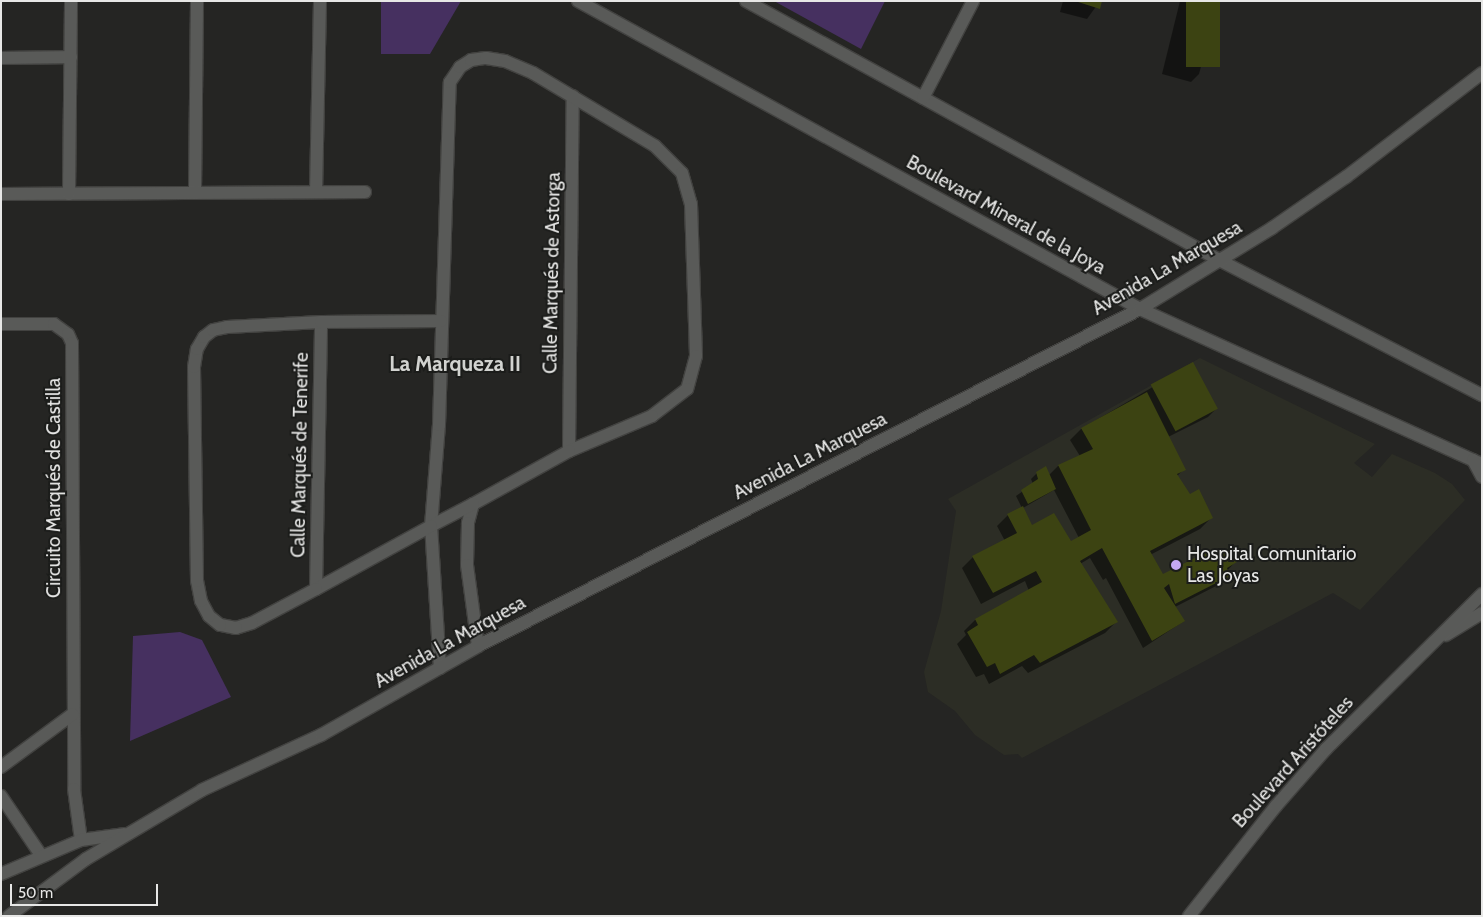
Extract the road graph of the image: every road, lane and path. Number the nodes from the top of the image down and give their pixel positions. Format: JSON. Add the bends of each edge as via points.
{"nodes":[{"id":1,"x":71,"y":1,"type":"edge"},
{"id":2,"x":197,"y":1,"type":"edge"},
{"id":3,"x":320,"y":1,"type":"edge"},
{"id":4,"x":578,"y":1,"type":"edge"},
{"id":5,"x":746,"y":1,"type":"edge"},
{"id":6,"x":973,"y":1,"type":"edge"},
{"id":7,"x":71,"y":57,"type":"junction"},
{"id":8,"x":1,"y":58,"type":"edge"},
{"id":9,"x":1482,"y":74,"type":"edge"},
{"id":10,"x":574,"y":96,"type":"junction"},
{"id":11,"x":923,"y":98,"type":"junction"},
{"id":12,"x":316,"y":192,"type":"junction"},
{"id":13,"x":365,"y":192,"type":"dead end"},
{"id":14,"x":195,"y":193,"type":"junction"},
{"id":15,"x":1,"y":194,"type":"edge"},
{"id":16,"x":69,"y":194,"type":"junction"},
{"id":17,"x":1219,"y":260,"type":"junction"},
{"id":18,"x":1140,"y":309,"type":"junction"},
{"id":19,"x":441,"y":321,"type":"junction"},
{"id":20,"x":321,"y":322,"type":"junction"},
{"id":21,"x":1,"y":324,"type":"edge"},
{"id":22,"x":1482,"y":395,"type":"edge"},
{"id":23,"x":569,"y":451,"type":"junction"},
{"id":24,"x":1477,"y":462,"type":"edge"},
{"id":25,"x":1482,"y":477,"type":"edge"},
{"id":26,"x":473,"y":504,"type":"junction"},
{"id":27,"x":431,"y":526,"type":"junction"},
{"id":28,"x":316,"y":589,"type":"junction"},
{"id":29,"x":1482,"y":594,"type":"edge"},
{"id":30,"x":1482,"y":613,"type":"edge"},
{"id":31,"x":1435,"y":641,"type":"junction"},
{"id":32,"x":478,"y":646,"type":"junction"},
{"id":33,"x":440,"y":668,"type":"junction"},
{"id":34,"x":73,"y":714,"type":"junction"},
{"id":35,"x":1,"y":767,"type":"edge"},
{"id":36,"x":1,"y":796,"type":"edge"},
{"id":37,"x":132,"y":832,"type":"junction"},
{"id":38,"x":81,"y":840,"type":"junction"},
{"id":39,"x":41,"y":855,"type":"junction"},
{"id":40,"x":1,"y":874,"type":"edge"},
{"id":41,"x":9,"y":916,"type":"edge"},
{"id":42,"x":1189,"y":916,"type":"edge"}],
"edges":[{"from":1,"to":7,"type":"street"},
{"from":2,"to":14,"type":"street"},
{"from":3,"to":12,"type":"street"},
{"from":4,"to":18,"type":"street","name":"Boulevard Mineral de la Joya"},
{"from":5,"to":11,"type":"street"},
{"from":6,"to":11,"type":"street"},
{"from":7,"to":8,"type":"street"},
{"from":7,"to":16,"type":"street"},
{"from":9,"to":17,"type":"street","name":"Avenida La Marquesa","via":[[1346,177]]},
{"from":10,"to":19,"type":"street","via":[[533,73],[486,58],[470,60],[460,66],[450,82]]},
{"from":10,"to":23,"type":"street","name":"Calle Marqués de Astorga"},
{"from":10,"to":23,"type":"street","via":[[655,146],[682,173],[691,204],[696,356],[687,389],[674,402],[652,416]]},
{"from":11,"to":17,"type":"street"},
{"from":12,"to":13,"type":"street"},
{"from":12,"to":14,"type":"street"},
{"from":14,"to":16,"type":"street"},
{"from":15,"to":16,"type":"street"},
{"from":17,"to":18,"type":"street","name":"Avenida La Marquesa"},
{"from":17,"to":22,"type":"street"},
{"from":18,"to":24,"type":"street","name":"Boulevard Mineral de la Joya"},
{"from":18,"to":32,"type":"street","name":"Avenida La Marquesa"},
{"from":19,"to":20,"type":"street"},
{"from":19,"to":27,"type":"street","via":[[439,425]]},
{"from":20,"to":28,"type":"street","name":"Calle Marqués de Tenerife"},
{"from":20,"to":28,"type":"street","via":[[213,330],[197,349],[194,367],[201,602],[209,616],[220,625],[236,628]]},
{"from":21,"to":34,"type":"street","name":"Circuito Marqués de Castilla","via":[[54,324],[68,334],[72,343]]},
{"from":23,"to":26,"type":"street"},
{"from":24,"to":25,"type":"street"},
{"from":26,"to":27,"type":"street"},
{"from":26,"to":32,"type":"street","via":[[468,523],[467,565]]},
{"from":27,"to":28,"type":"street"},
{"from":27,"to":33,"type":"street"},
{"from":29,"to":31,"type":"street","name":"Boulevard Aristóteles"},
{"from":30,"to":31,"type":"street","name":"Boulevard Aristóteles"},
{"from":31,"to":42,"type":"street","name":"Boulevard Aristóteles","via":[[1326,749],[1270,813]]},
{"from":32,"to":33,"type":"street","name":"Avenida La Marquesa"},
{"from":33,"to":37,"type":"street","name":"Avenida La Marquesa","via":[[321,735],[202,790]]},
{"from":34,"to":35,"type":"street"},
{"from":34,"to":38,"type":"street","name":"Circuito Marqués de Castilla","via":[[74,789]]},
{"from":36,"to":39,"type":"street"},
{"from":37,"to":38,"type":"street"},
{"from":37,"to":41,"type":"street","name":"Avenida La Marquesa","via":[[86,858]]},
{"from":38,"to":39,"type":"street"},
{"from":39,"to":40,"type":"street"}]}
